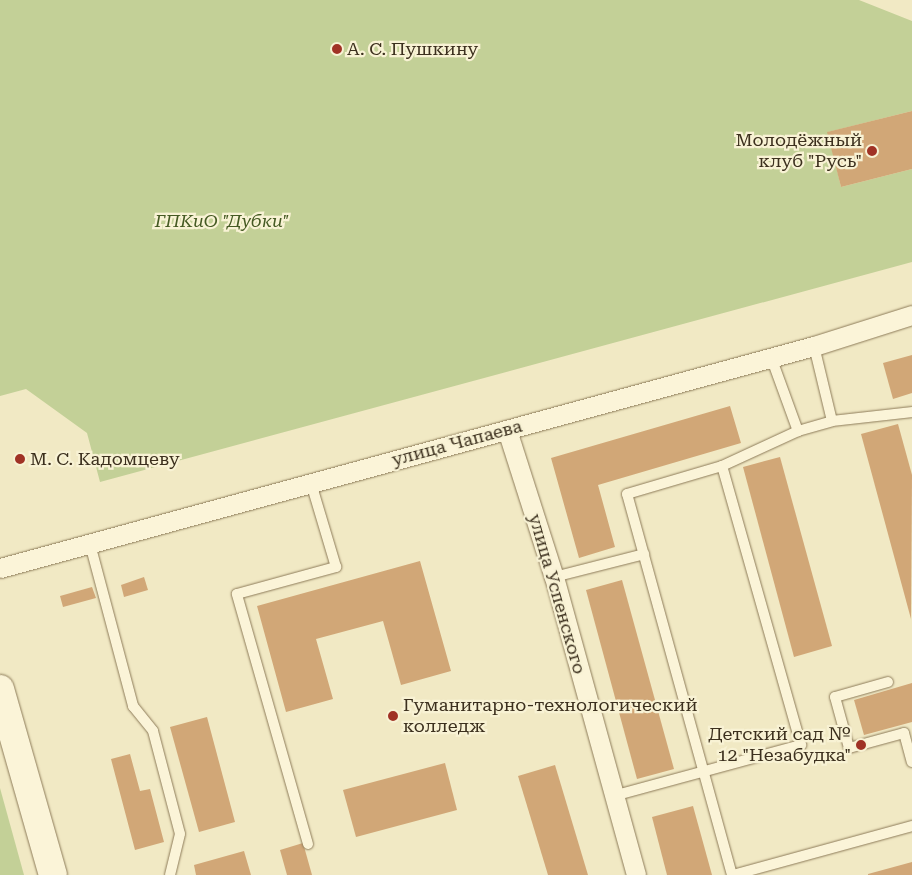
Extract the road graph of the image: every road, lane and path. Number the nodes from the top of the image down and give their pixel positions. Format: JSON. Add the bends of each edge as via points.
{"nodes":[{"id":1,"x":912,"y":315,"type":"edge"},
{"id":2,"x":814,"y":346,"type":"junction"},
{"id":3,"x":771,"y":358,"type":"junction"},
{"id":4,"x":912,"y":412,"type":"edge"},
{"id":5,"x":832,"y":422,"type":"junction"},
{"id":6,"x":507,"y":430,"type":"junction"},
{"id":7,"x":798,"y":431,"type":"junction"},
{"id":8,"x":722,"y":466,"type":"junction"},
{"id":9,"x":311,"y":483,"type":"junction"},
{"id":10,"x":90,"y":544,"type":"junction"},
{"id":11,"x":644,"y":554,"type":"junction"},
{"id":12,"x":0,"y":568,"type":"edge"},
{"id":13,"x":554,"y":577,"type":"junction"},
{"id":14,"x":888,"y":682,"type":"dead end"},
{"id":15,"x":0,"y":689,"type":"edge"},
{"id":16,"x":912,"y":762,"type":"edge"},
{"id":17,"x":704,"y":772,"type":"junction"},
{"id":18,"x":613,"y":796,"type":"junction"},
{"id":19,"x":912,"y":826,"type":"edge"},
{"id":20,"x":308,"y":844,"type":"dead end"},
{"id":21,"x":53,"y":875,"type":"edge"},
{"id":22,"x":170,"y":875,"type":"edge"},
{"id":23,"x":636,"y":875,"type":"edge"},
{"id":24,"x":732,"y":875,"type":"edge"}],
"edges":[{"from":1,"to":2,"type":"street","name":"улица Чапаева"},
{"from":2,"to":3,"type":"street","name":"улица Чапаева"},
{"from":2,"to":5,"type":"lane"},
{"from":3,"to":6,"type":"street","name":"улица Чапаева"},
{"from":3,"to":7,"type":"lane"},
{"from":4,"to":5,"type":"lane"},
{"from":5,"to":7,"type":"lane"},
{"from":6,"to":9,"type":"street","name":"улица Чапаева"},
{"from":6,"to":13,"type":"street","name":"улица Успенского"},
{"from":7,"to":8,"type":"lane"},
{"from":8,"to":11,"type":"lane","via":[[627,494]]},
{"from":8,"to":17,"type":"lane","via":[[801,745]]},
{"from":9,"to":10,"type":"street","name":"улица Чапаева"},
{"from":9,"to":20,"type":"lane","via":[[336,568],[237,594]]},
{"from":10,"to":12,"type":"street","name":"улица Чапаева"},
{"from":10,"to":22,"type":"lane","via":[[133,706],[153,731],[180,834]]},
{"from":11,"to":13,"type":"lane"},
{"from":11,"to":17,"type":"lane"},
{"from":13,"to":18,"type":"street","name":"улица Успенского"},
{"from":14,"to":16,"type":"lane","via":[[834,697],[849,748],[904,733]]},
{"from":15,"to":21,"type":"main road"},
{"from":17,"to":18,"type":"lane"},
{"from":17,"to":24,"type":"lane"},
{"from":18,"to":23,"type":"street","name":"улица Успенского"},
{"from":19,"to":24,"type":"lane"}]}
